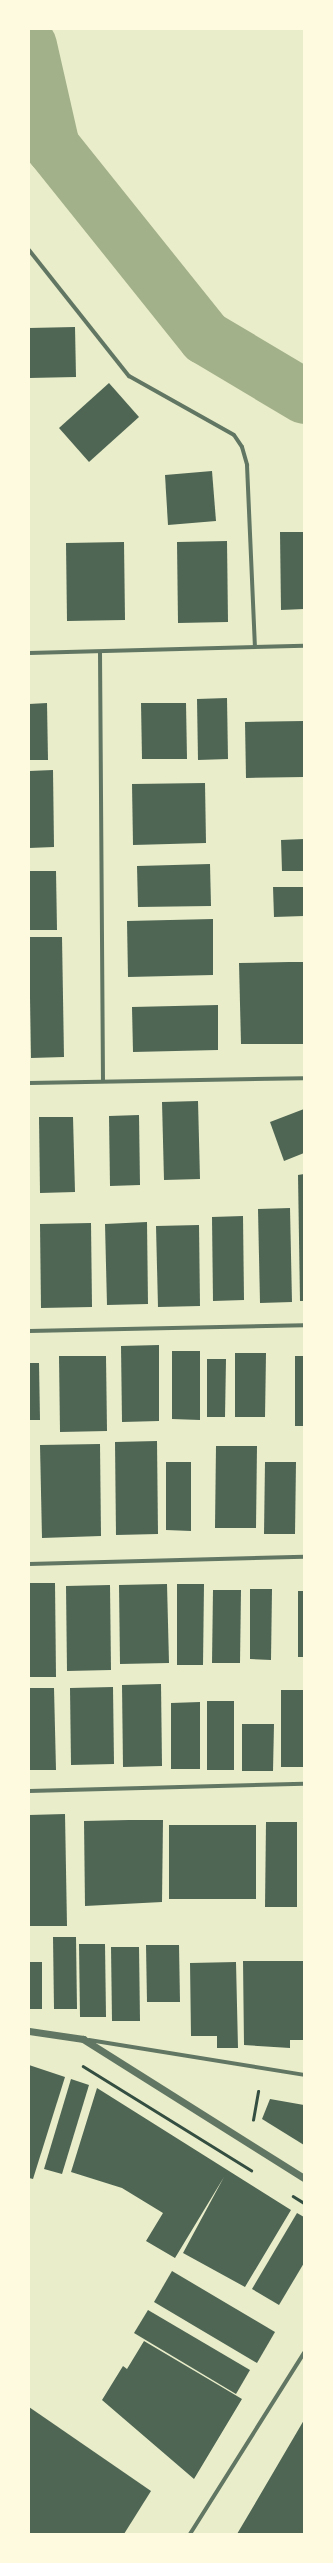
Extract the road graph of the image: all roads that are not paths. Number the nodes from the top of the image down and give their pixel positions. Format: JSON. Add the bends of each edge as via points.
{"nodes":[{"id":1,"x":29,"y":250,"type":"edge"},
{"id":2,"x":304,"y":646,"type":"edge"},
{"id":3,"x":255,"y":647,"type":"junction"},
{"id":4,"x":100,"y":652,"type":"junction"},
{"id":5,"x":29,"y":653,"type":"edge"},
{"id":6,"x":304,"y":1078,"type":"edge"},
{"id":7,"x":103,"y":1081,"type":"junction"},
{"id":8,"x":29,"y":1083,"type":"edge"},
{"id":9,"x":304,"y":1325,"type":"edge"},
{"id":10,"x":29,"y":1331,"type":"edge"},
{"id":11,"x":304,"y":1557,"type":"edge"},
{"id":12,"x":29,"y":1564,"type":"edge"},
{"id":13,"x":304,"y":1784,"type":"edge"},
{"id":14,"x":29,"y":1791,"type":"edge"},
{"id":15,"x":29,"y":2031,"type":"edge"},
{"id":16,"x":83,"y":2039,"type":"junction"},
{"id":17,"x":304,"y":2075,"type":"edge"},
{"id":18,"x":304,"y":2178,"type":"edge"},
{"id":19,"x":304,"y":2353,"type":"edge"},
{"id":20,"x":190,"y":2534,"type":"edge"}],
"edges":[{"from":1,"to":3,"type":"street","via":[[129,376],[234,435],[242,447],[247,465]]},
{"from":2,"to":3,"type":"street"},
{"from":3,"to":4,"type":"street"},
{"from":4,"to":5,"type":"street"},
{"from":4,"to":7,"type":"street"},
{"from":6,"to":7,"type":"street"},
{"from":7,"to":8,"type":"street"},
{"from":9,"to":10,"type":"street"},
{"from":11,"to":12,"type":"street"},
{"from":13,"to":14,"type":"street"},
{"from":15,"to":16,"type":"street"},
{"from":16,"to":17,"type":"street"},
{"from":16,"to":18,"type":"street"},
{"from":19,"to":20,"type":"street"}]}
